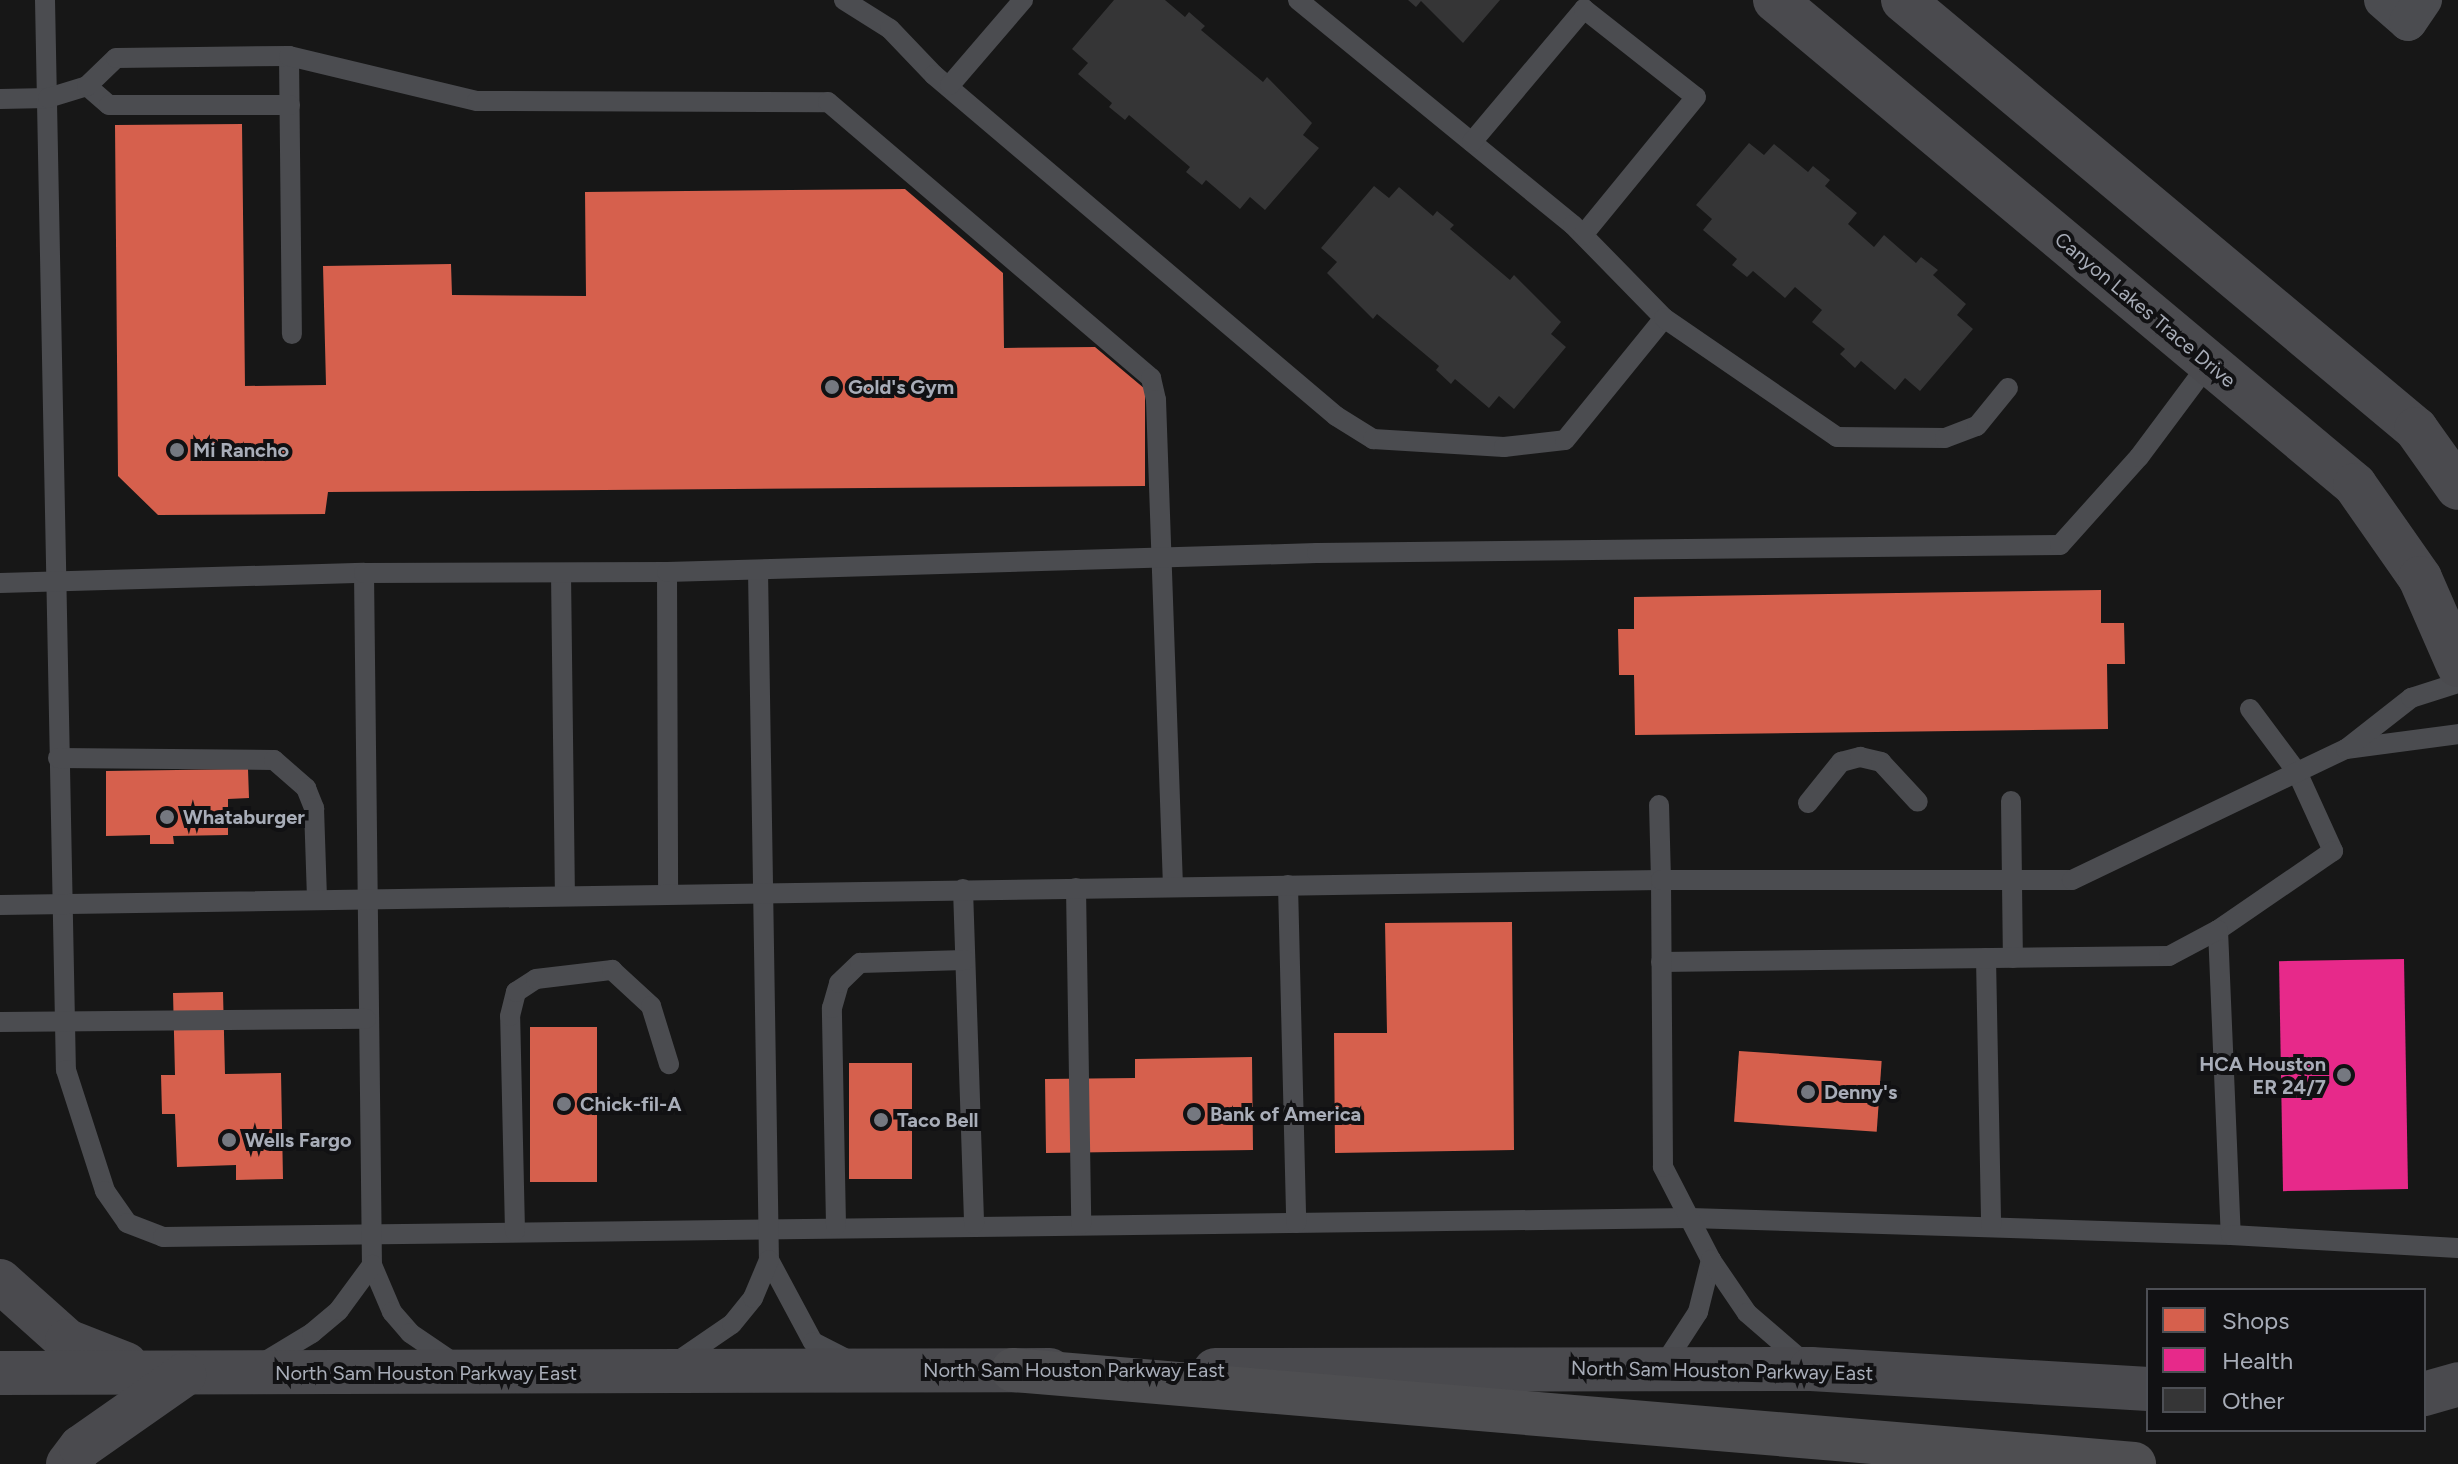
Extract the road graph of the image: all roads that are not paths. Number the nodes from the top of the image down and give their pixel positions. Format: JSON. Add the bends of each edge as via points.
{"nodes":[{"id":1,"x":45,"y":0,"type":"edge"},
{"id":2,"x":844,"y":0,"type":"edge"},
{"id":3,"x":1023,"y":0,"type":"edge"},
{"id":4,"x":1298,"y":0,"type":"edge"},
{"id":5,"x":1775,"y":0,"type":"edge"},
{"id":6,"x":1903,"y":0,"type":"edge"},
{"id":7,"x":289,"y":56,"type":"junction"},
{"id":8,"x":950,"y":85,"type":"junction"},
{"id":9,"x":87,"y":86,"type":"junction"},
{"id":10,"x":48,"y":98,"type":"junction"},
{"id":11,"x":0,"y":99,"type":"edge"},
{"id":12,"x":290,"y":105,"type":"junction"},
{"id":13,"x":1472,"y":142,"type":"junction"},
{"id":14,"x":1583,"y":235,"type":"junction"},
{"id":15,"x":1664,"y":318,"type":"junction"},
{"id":16,"x":292,"y":334,"type":"dead end"},
{"id":17,"x":2209,"y":363,"type":"junction"},
{"id":18,"x":2008,"y":388,"type":"dead end"},
{"id":19,"x":2458,"y":488,"type":"edge"},
{"id":20,"x":1161,"y":559,"type":"junction"},
{"id":21,"x":758,"y":570,"type":"junction"},
{"id":22,"x":667,"y":572,"type":"junction"},
{"id":23,"x":364,"y":573,"type":"junction"},
{"id":24,"x":561,"y":573,"type":"junction"},
{"id":25,"x":56,"y":582,"type":"junction"},
{"id":26,"x":0,"y":583,"type":"edge"},
{"id":27,"x":2458,"y":665,"type":"edge"},
{"id":28,"x":2458,"y":683,"type":"edge"},
{"id":29,"x":2250,"y":709,"type":"dead end"},
{"id":30,"x":2458,"y":734,"type":"edge"},
{"id":31,"x":2346,"y":749,"type":"junction"},
{"id":32,"x":58,"y":758,"type":"junction"},
{"id":33,"x":2297,"y":772,"type":"junction"},
{"id":34,"x":2011,"y":801,"type":"dead end"},
{"id":35,"x":1918,"y":802,"type":"dead end"},
{"id":36,"x":1808,"y":803,"type":"dead end"},
{"id":37,"x":1659,"y":805,"type":"dead end"},
{"id":38,"x":1661,"y":880,"type":"junction"},
{"id":39,"x":2011,"y":880,"type":"junction"},
{"id":40,"x":1288,"y":885,"type":"junction"},
{"id":41,"x":1173,"y":887,"type":"junction"},
{"id":42,"x":1076,"y":888,"type":"junction"},
{"id":43,"x":963,"y":889,"type":"junction"},
{"id":44,"x":761,"y":892,"type":"junction"},
{"id":45,"x":668,"y":894,"type":"junction"},
{"id":46,"x":565,"y":895,"type":"junction"},
{"id":47,"x":364,"y":898,"type":"junction"},
{"id":48,"x":317,"y":899,"type":"junction"},
{"id":49,"x":60,"y":904,"type":"junction"},
{"id":50,"x":0,"y":905,"type":"edge"},
{"id":51,"x":2218,"y":930,"type":"junction"},
{"id":52,"x":1986,"y":958,"type":"junction"},
{"id":53,"x":2013,"y":958,"type":"junction"},
{"id":54,"x":965,"y":960,"type":"junction"},
{"id":55,"x":1661,"y":962,"type":"junction"},
{"id":56,"x":366,"y":1019,"type":"junction"},
{"id":57,"x":64,"y":1021,"type":"junction"},
{"id":58,"x":0,"y":1022,"type":"edge"},
{"id":59,"x":669,"y":1064,"type":"dead end"},
{"id":60,"x":1690,"y":1218,"type":"junction"},
{"id":61,"x":1296,"y":1223,"type":"junction"},
{"id":62,"x":974,"y":1224,"type":"junction"},
{"id":63,"x":1081,"y":1224,"type":"junction"},
{"id":64,"x":768,"y":1225,"type":"junction"},
{"id":65,"x":836,"y":1225,"type":"junction"},
{"id":66,"x":1991,"y":1225,"type":"junction"},
{"id":67,"x":515,"y":1231,"type":"junction"},
{"id":68,"x":369,"y":1234,"type":"junction"},
{"id":69,"x":2231,"y":1235,"type":"junction"},
{"id":70,"x":2458,"y":1248,"type":"edge"},
{"id":71,"x":769,"y":1260,"type":"junction"},
{"id":72,"x":1711,"y":1260,"type":"junction"},
{"id":73,"x":372,"y":1265,"type":"junction"},
{"id":74,"x":0,"y":1281,"type":"edge"},
{"id":75,"x":1661,"y":1369,"type":"junction"},
{"id":76,"x":1811,"y":1369,"type":"junction"},
{"id":77,"x":1013,"y":1370,"type":"junction"},
{"id":78,"x":869,"y":1371,"type":"junction"},
{"id":79,"x":471,"y":1372,"type":"junction"},
{"id":80,"x":663,"y":1372,"type":"junction"},
{"id":81,"x":0,"y":1373,"type":"edge"},
{"id":82,"x":243,"y":1373,"type":"junction"},
{"id":83,"x":184,"y":1375,"type":"junction"},
{"id":84,"x":2458,"y":1384,"type":"edge"},
{"id":85,"x":2146,"y":1389,"type":"edge"},
{"id":86,"x":2426,"y":1393,"type":"edge"},
{"id":87,"x":2426,"y":1410,"type":"edge"},
{"id":88,"x":2458,"y":1411,"type":"edge"},
{"id":89,"x":68,"y":1464,"type":"edge"},
{"id":90,"x":2134,"y":1464,"type":"edge"}],
"edges":[{"from":1,"to":10,"type":"lane"},
{"from":2,"to":8,"type":"lane","via":[[890,29]]},
{"from":3,"to":8,"type":"lane"},
{"from":4,"to":13,"type":"lane"},
{"from":5,"to":17,"type":"main road","name":"Canyon Lakes Trace Drive"},
{"from":6,"to":19,"type":"main road","via":[[2416,429]]},
{"from":7,"to":9,"type":"lane","via":[[116,58]]},
{"from":7,"to":12,"type":"lane"},
{"from":7,"to":20,"type":"lane","via":[[477,101],[828,102],[1151,378]]},
{"from":8,"to":15,"type":"lane","via":[[1336,416],[1373,439],[1504,447],[1565,440]]},
{"from":9,"to":10,"type":"lane"},
{"from":9,"to":12,"type":"lane","via":[[109,105]]},
{"from":10,"to":11,"type":"lane"},
{"from":10,"to":25,"type":"lane"},
{"from":12,"to":16,"type":"lane"},
{"from":13,"to":14,"type":"lane"},
{"from":13,"to":14,"type":"lane","via":[[1584,9],[1696,97]]},
{"from":14,"to":15,"type":"lane"},
{"from":15,"to":18,"type":"lane","via":[[1837,437],[1945,438],[1977,426]]},
{"from":17,"to":20,"type":"lane","via":[[2139,457],[2060,545]]},
{"from":17,"to":27,"type":"main road","name":"Canyon Lakes Trace Drive","via":[[2355,485],[2420,578]]},
{"from":20,"to":21,"type":"lane"},
{"from":20,"to":41,"type":"lane"},
{"from":21,"to":22,"type":"lane"},
{"from":21,"to":44,"type":"lane"},
{"from":22,"to":24,"type":"lane"},
{"from":22,"to":45,"type":"lane"},
{"from":23,"to":24,"type":"lane"},
{"from":23,"to":25,"type":"lane"},
{"from":23,"to":47,"type":"lane"},
{"from":24,"to":46,"type":"lane"},
{"from":25,"to":26,"type":"lane"},
{"from":25,"to":32,"type":"lane"},
{"from":28,"to":31,"type":"lane","via":[[2411,698]]},
{"from":29,"to":33,"type":"lane"},
{"from":30,"to":31,"type":"lane"},
{"from":31,"to":33,"type":"lane"},
{"from":32,"to":48,"type":"lane","via":[[274,760],[306,788],[314,808]]},
{"from":32,"to":49,"type":"lane"},
{"from":33,"to":39,"type":"lane","via":[[2072,880]]},
{"from":33,"to":51,"type":"lane","via":[[2333,851]]},
{"from":34,"to":39,"type":"lane"},
{"from":35,"to":36,"type":"lane","via":[[1881,762],[1860,757],[1841,762]]},
{"from":37,"to":38,"type":"lane"},
{"from":38,"to":39,"type":"lane"},
{"from":38,"to":40,"type":"lane"},
{"from":38,"to":55,"type":"lane"},
{"from":39,"to":53,"type":"lane"},
{"from":40,"to":41,"type":"lane"},
{"from":40,"to":61,"type":"lane"},
{"from":41,"to":42,"type":"lane"},
{"from":42,"to":43,"type":"lane"},
{"from":42,"to":63,"type":"lane"},
{"from":43,"to":44,"type":"lane"},
{"from":43,"to":54,"type":"lane"},
{"from":44,"to":45,"type":"lane"},
{"from":44,"to":64,"type":"lane"},
{"from":45,"to":46,"type":"lane"},
{"from":46,"to":47,"type":"lane"},
{"from":47,"to":48,"type":"lane"},
{"from":47,"to":56,"type":"lane"},
{"from":48,"to":49,"type":"lane"},
{"from":49,"to":50,"type":"lane"},
{"from":49,"to":57,"type":"lane"},
{"from":51,"to":53,"type":"lane","via":[[2169,956]]},
{"from":51,"to":69,"type":"lane"},
{"from":52,"to":53,"type":"lane"},
{"from":52,"to":55,"type":"lane"},
{"from":52,"to":66,"type":"lane"},
{"from":54,"to":62,"type":"lane"},
{"from":54,"to":65,"type":"lane","via":[[860,963],[839,983],[832,1008]]},
{"from":55,"to":60,"type":"lane","via":[[1663,1167]]},
{"from":56,"to":57,"type":"lane"},
{"from":56,"to":68,"type":"lane"},
{"from":57,"to":58,"type":"lane"},
{"from":57,"to":68,"type":"lane","via":[[66,1070],[105,1191],[127,1223],[163,1237]]},
{"from":59,"to":67,"type":"lane","via":[[651,1006],[612,970],[570,971],[536,979],[516,992],[510,1016]]},
{"from":60,"to":61,"type":"lane"},
{"from":60,"to":66,"type":"lane"},
{"from":60,"to":72,"type":"lane"},
{"from":61,"to":63,"type":"lane"},
{"from":62,"to":63,"type":"lane"},
{"from":62,"to":65,"type":"lane"},
{"from":64,"to":65,"type":"lane"},
{"from":64,"to":67,"type":"lane"},
{"from":64,"to":71,"type":"lane"},
{"from":66,"to":69,"type":"lane"},
{"from":67,"to":68,"type":"lane"},
{"from":68,"to":73,"type":"lane"},
{"from":69,"to":70,"type":"lane"},
{"from":71,"to":78,"type":"lane","via":[[813,1342]]},
{"from":71,"to":80,"type":"lane","via":[[753,1298],[732,1324]]},
{"from":72,"to":75,"type":"lane","via":[[1698,1312]]},
{"from":72,"to":76,"type":"lane","via":[[1747,1313]]},
{"from":73,"to":79,"type":"lane","via":[[392,1312],[410,1333]]},
{"from":73,"to":82,"type":"lane","via":[[346,1302],[312,1333]]},
{"from":74,"to":83,"type":"main road","via":[[67,1341],[105,1359]]},
{"from":75,"to":76,"type":"main road","name":"North Sam Houston Parkway East"},
{"from":75,"to":77,"type":"main road","name":"North Sam Houston Parkway East"},
{"from":76,"to":85,"type":"main road","name":"North Sam Houston Parkway East"},
{"from":77,"to":78,"type":"main road","name":"North Sam Houston Parkway East"},
{"from":77,"to":90,"type":"highway"},
{"from":78,"to":80,"type":"main road","name":"North Sam Houston Parkway East"},
{"from":79,"to":80,"type":"main road","name":"North Sam Houston Parkway East"},
{"from":79,"to":82,"type":"main road","name":"North Sam Houston Parkway East"},
{"from":81,"to":83,"type":"main road","name":"North Sam Houston Parkway East"},
{"from":82,"to":83,"type":"main road","name":"North Sam Houston Parkway East"},
{"from":83,"to":89,"type":"main road","via":[[81,1447]]},
{"from":84,"to":86,"type":"main road"},
{"from":87,"to":88,"type":"main road"}]}
